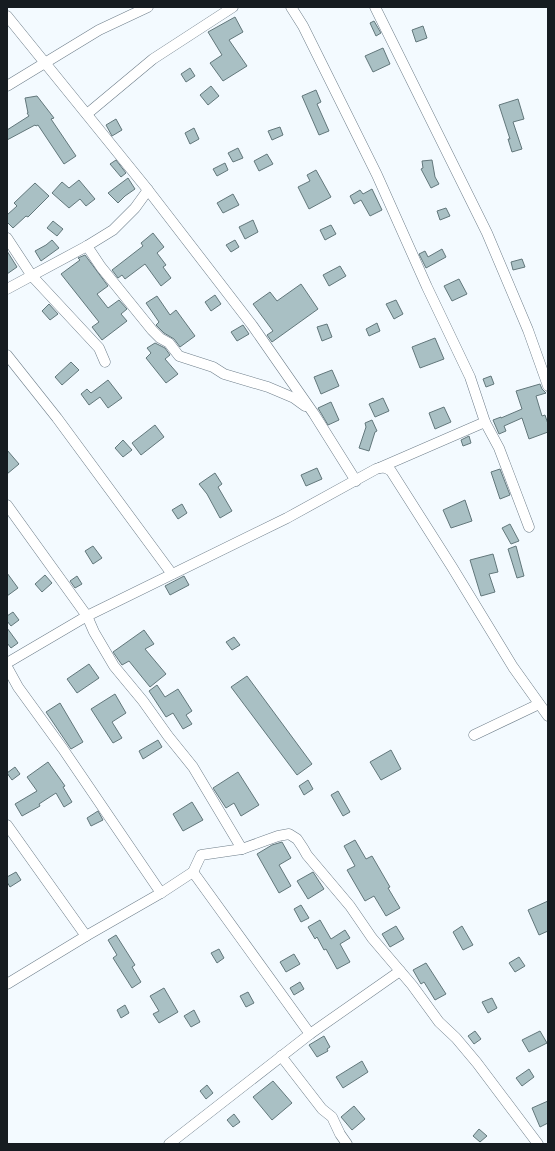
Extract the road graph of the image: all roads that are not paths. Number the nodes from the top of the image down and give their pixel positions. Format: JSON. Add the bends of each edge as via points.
{"nodes":[{"id":1,"x":148,"y":7,"type":"edge"},
{"id":2,"x":233,"y":7,"type":"edge"},
{"id":3,"x":291,"y":7,"type":"edge"},
{"id":4,"x":375,"y":7,"type":"edge"},
{"id":5,"x":7,"y":16,"type":"edge"},
{"id":6,"x":45,"y":62,"type":"junction"},
{"id":7,"x":7,"y":86,"type":"edge"},
{"id":8,"x":87,"y":114,"type":"junction"},
{"id":9,"x":148,"y":190,"type":"junction"},
{"id":10,"x":7,"y":238,"type":"edge"},
{"id":11,"x":87,"y":246,"type":"junction"},
{"id":12,"x":32,"y":276,"type":"junction"},
{"id":13,"x":7,"y":289,"type":"edge"},
{"id":14,"x":7,"y":355,"type":"edge"},
{"id":15,"x":105,"y":362,"type":"dead end"},
{"id":16,"x":548,"y":384,"type":"edge"},
{"id":17,"x":314,"y":414,"type":"junction"},
{"id":18,"x":485,"y":422,"type":"junction"},
{"id":19,"x":376,"y":469,"type":"junction"},
{"id":20,"x":356,"y":481,"type":"junction"},
{"id":21,"x":7,"y":505,"type":"edge"},
{"id":22,"x":529,"y":527,"type":"dead end"},
{"id":23,"x":172,"y":574,"type":"junction"},
{"id":24,"x":87,"y":616,"type":"junction"},
{"id":25,"x":7,"y":663,"type":"edge"},
{"id":26,"x":7,"y":667,"type":"edge"},
{"id":27,"x":539,"y":704,"type":"junction"},
{"id":28,"x":548,"y":716,"type":"edge"},
{"id":29,"x":474,"y":735,"type":"dead end"},
{"id":30,"x":7,"y":825,"type":"edge"},
{"id":31,"x":242,"y":849,"type":"junction"},
{"id":32,"x":192,"y":872,"type":"junction"},
{"id":33,"x":160,"y":893,"type":"junction"},
{"id":34,"x":86,"y":936,"type":"junction"},
{"id":35,"x":400,"y":971,"type":"junction"},
{"id":36,"x":8,"y":981,"type":"edge"},
{"id":37,"x":310,"y":1034,"type":"junction"},
{"id":38,"x":281,"y":1056,"type":"junction"},
{"id":39,"x":169,"y":1144,"type":"edge"},
{"id":40,"x":347,"y":1144,"type":"edge"},
{"id":41,"x":538,"y":1144,"type":"edge"}],
"edges":[{"from":1,"to":6,"type":"street","via":[[99,30]]},
{"from":2,"to":8,"type":"street","via":[[154,59]]},
{"from":3,"to":18,"type":"street","via":[[378,175],[470,377]]},
{"from":4,"to":16,"type":"street","via":[[487,232]]},
{"from":5,"to":6,"type":"street"},
{"from":6,"to":7,"type":"street"},
{"from":6,"to":8,"type":"street"},
{"from":8,"to":9,"type":"street"},
{"from":9,"to":11,"type":"street","via":[[135,208],[113,230]]},
{"from":9,"to":17,"type":"street","via":[[252,325]]},
{"from":10,"to":12,"type":"street"},
{"from":11,"to":12,"type":"street"},
{"from":11,"to":17,"type":"street","via":[[152,330],[179,356],[294,398]]},
{"from":12,"to":13,"type":"street"},
{"from":12,"to":15,"type":"street","via":[[99,348]]},
{"from":14,"to":23,"type":"street","via":[[57,418]]},
{"from":17,"to":20,"type":"street"},
{"from":18,"to":19,"type":"street"},
{"from":18,"to":22,"type":"street","via":[[499,448]]},
{"from":19,"to":20,"type":"street"},
{"from":19,"to":27,"type":"street","via":[[382,467],[391,471],[513,667]]},
{"from":20,"to":23,"type":"street"},
{"from":21,"to":24,"type":"street"},
{"from":23,"to":24,"type":"street"},
{"from":24,"to":25,"type":"street"},
{"from":24,"to":31,"type":"street","via":[[114,666],[193,767]]},
{"from":26,"to":33,"type":"street","via":[[18,687]]},
{"from":27,"to":28,"type":"street"},
{"from":27,"to":29,"type":"street"},
{"from":30,"to":34,"type":"street"},
{"from":31,"to":32,"type":"street","via":[[201,855]]},
{"from":31,"to":35,"type":"street","via":[[278,836],[289,834],[297,839]]},
{"from":32,"to":33,"type":"street"},
{"from":32,"to":37,"type":"street"},
{"from":33,"to":34,"type":"street"},
{"from":34,"to":36,"type":"street"},
{"from":35,"to":37,"type":"street"},
{"from":35,"to":41,"type":"street","via":[[439,1022],[477,1063]]},
{"from":37,"to":38,"type":"street"},
{"from":38,"to":39,"type":"street"},
{"from":38,"to":40,"type":"street","via":[[322,1109],[332,1117]]}]}
